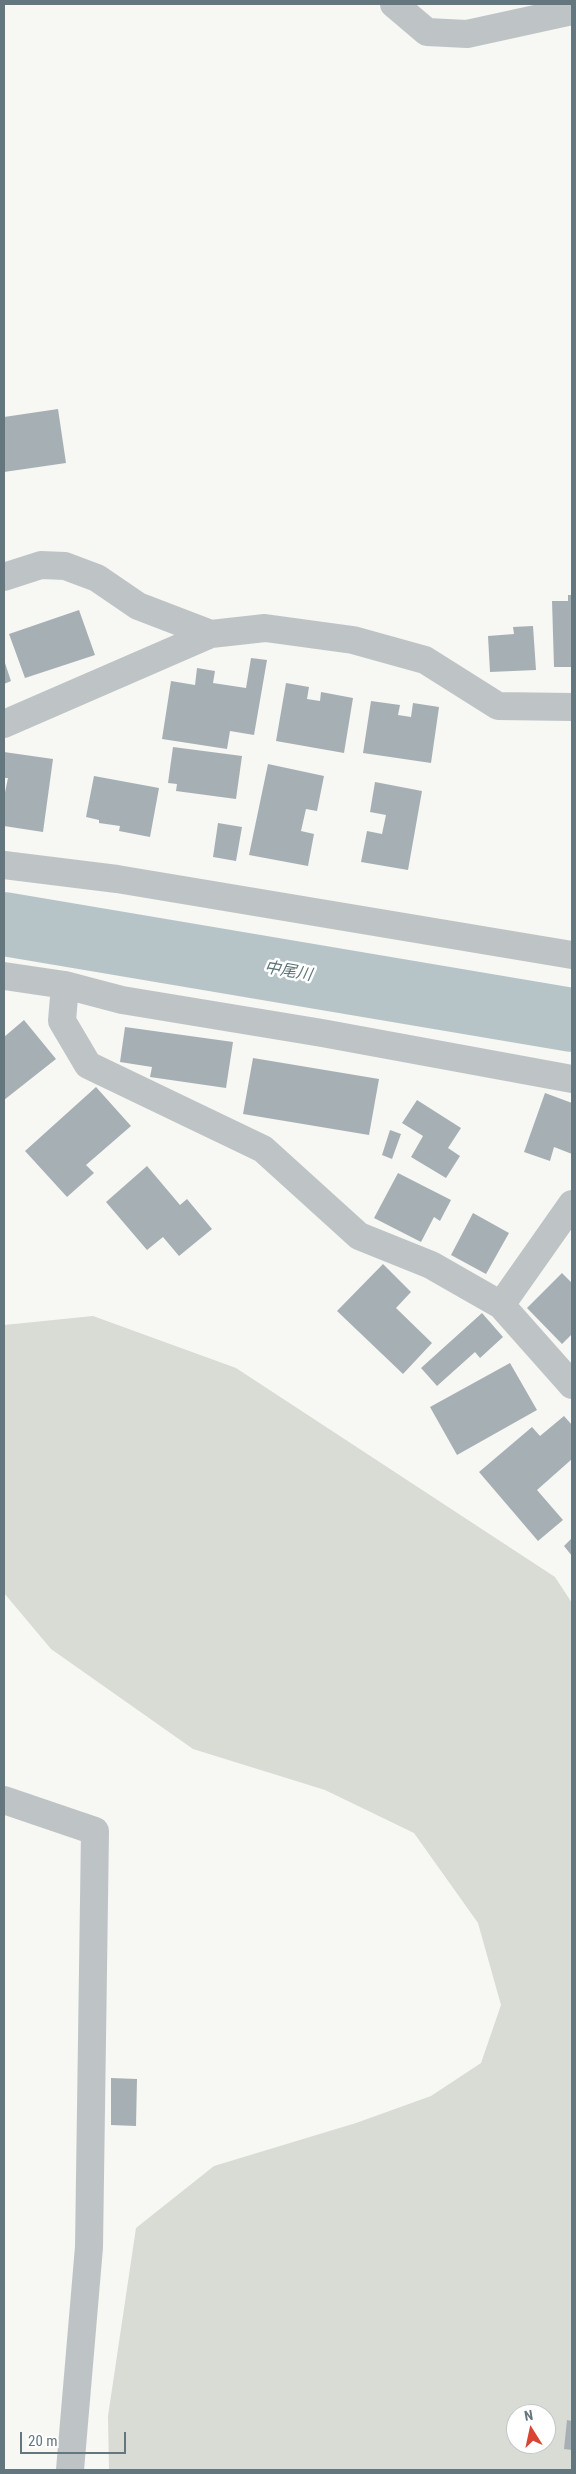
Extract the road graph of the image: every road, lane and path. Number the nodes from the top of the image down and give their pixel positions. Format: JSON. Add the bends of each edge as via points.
{"nodes":[{"id":1,"x":394,"y":4,"type":"edge"},
{"id":2,"x":572,"y":11,"type":"edge"},
{"id":3,"x":4,"y":577,"type":"edge"},
{"id":4,"x":211,"y":634,"type":"junction"},
{"id":5,"x":572,"y":707,"type":"edge"},
{"id":6,"x":4,"y":724,"type":"edge"},
{"id":7,"x":4,"y":865,"type":"edge"},
{"id":8,"x":572,"y":955,"type":"edge"},
{"id":9,"x":4,"y":976,"type":"edge"},
{"id":10,"x":65,"y":985,"type":"junction"},
{"id":11,"x":572,"y":1079,"type":"edge"},
{"id":12,"x":572,"y":1204,"type":"edge"},
{"id":13,"x":501,"y":1305,"type":"junction"},
{"id":14,"x":572,"y":1385,"type":"edge"},
{"id":15,"x":4,"y":1800,"type":"edge"},
{"id":16,"x":70,"y":2470,"type":"edge"}],
"edges":[{"from":1,"to":2,"type":"street","via":[[427,32],[468,34]]},
{"from":3,"to":4,"type":"street","via":[[41,565],[65,566],[97,578],[138,606]]},
{"from":4,"to":5,"type":"street","via":[[265,628],[353,640],[425,660],[498,706]]},
{"from":4,"to":6,"type":"street"},
{"from":7,"to":8,"type":"street","via":[[117,879]]},
{"from":9,"to":10,"type":"street"},
{"from":10,"to":11,"type":"street","via":[[122,1000]]},
{"from":10,"to":13,"type":"street","via":[[62,1021],[88,1065],[263,1148],[359,1236],[432,1265]]},
{"from":12,"to":13,"type":"street"},
{"from":13,"to":14,"type":"street"},
{"from":15,"to":16,"type":"street","via":[[94,1831],[89,2247]]}]}
